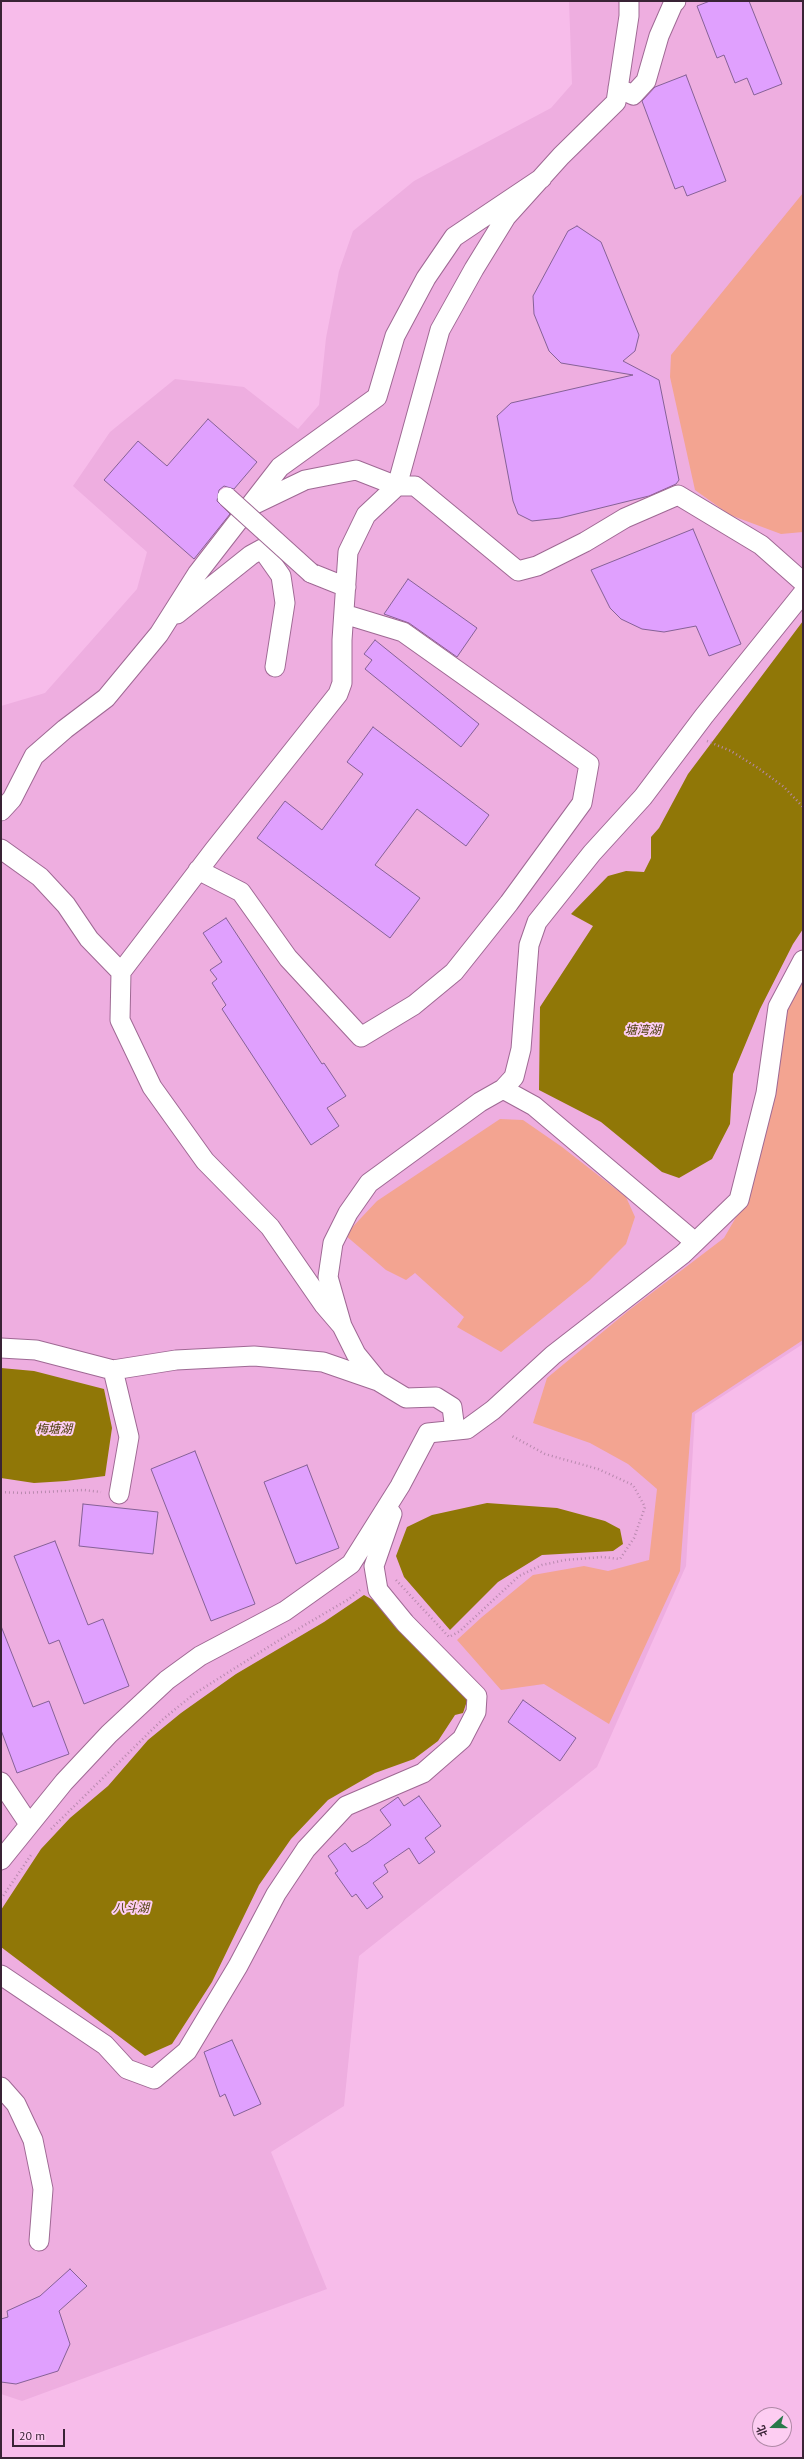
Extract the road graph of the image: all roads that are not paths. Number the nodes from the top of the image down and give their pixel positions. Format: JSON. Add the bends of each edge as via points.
{"nodes":[{"id":1,"x":629,"y":1,"type":"edge"},
{"id":2,"x":676,"y":1,"type":"edge"},
{"id":3,"x":618,"y":88,"type":"junction"},
{"id":4,"x":542,"y":178,"type":"junction"},
{"id":5,"x":397,"y":486,"type":"junction"},
{"id":6,"x":227,"y":497,"type":"dead end"},
{"id":7,"x":250,"y":506,"type":"junction"},
{"id":8,"x":803,"y":582,"type":"edge"},
{"id":9,"x":346,"y":587,"type":"junction"},
{"id":10,"x":803,"y":592,"type":"edge"},
{"id":11,"x":344,"y":614,"type":"junction"},
{"id":12,"x":165,"y":624,"type":"junction"},
{"id":13,"x":275,"y":667,"type":"dead end"},
{"id":14,"x":1,"y":811,"type":"edge"},
{"id":15,"x":1,"y":849,"type":"edge"},
{"id":16,"x":198,"y":870,"type":"junction"},
{"id":17,"x":803,"y":960,"type":"edge"},
{"id":18,"x":121,"y":972,"type":"junction"},
{"id":19,"x":503,"y":1089,"type":"junction"},
{"id":20,"x":695,"y":1242,"type":"junction"},
{"id":21,"x":342,"y":1326,"type":"junction"},
{"id":22,"x":1,"y":1348,"type":"edge"},
{"id":23,"x":113,"y":1370,"type":"junction"},
{"id":24,"x":378,"y":1381,"type":"junction"},
{"id":25,"x":455,"y":1430,"type":"junction"},
{"id":26,"x":400,"y":1486,"type":"junction"},
{"id":27,"x":119,"y":1494,"type":"road end"},
{"id":28,"x":1,"y":1782,"type":"edge"},
{"id":29,"x":29,"y":1824,"type":"junction"},
{"id":30,"x":1,"y":1860,"type":"edge"},
{"id":31,"x":1,"y":1975,"type":"edge"},
{"id":32,"x":1,"y":2087,"type":"edge"},
{"id":33,"x":39,"y":2240,"type":"dead end"}],
"edges":[{"from":1,"to":3,"type":"lane"},
{"from":2,"to":3,"type":"lane","via":[[672,4],[659,36],[646,81],[633,95]]},
{"from":3,"to":4,"type":"lane","via":[[616,102]]},
{"from":4,"to":5,"type":"lane","via":[[506,218],[440,330]]},
{"from":4,"to":7,"type":"lane","via":[[454,237],[426,278],[395,336],[377,397],[280,467]]},
{"from":5,"to":7,"type":"lane","via":[[356,470],[305,480]]},
{"from":5,"to":8,"type":"lane","via":[[415,486],[518,571],[537,566],[625,518],[678,495],[760,546]]},
{"from":5,"to":9,"type":"lane","via":[[366,515],[348,552]]},
{"from":6,"to":9,"type":"lane","bridge":true,"via":[[311,572]]},
{"from":7,"to":12,"type":"lane","via":[[197,574]]},
{"from":9,"to":11,"type":"lane"},
{"from":10,"to":19,"type":"lane","via":[[643,797],[592,853],[537,922],[529,945],[521,1049],[514,1078]]},
{"from":11,"to":16,"type":"lane","via":[[342,683],[338,694]]},
{"from":11,"to":16,"type":"lane","via":[[403,632],[589,764],[582,803],[509,904],[454,972],[414,1005],[361,1037],[288,958],[241,892]]},
{"from":12,"to":13,"type":"lane","via":[[262,549],[282,576],[285,603]]},
{"from":12,"to":14,"type":"lane","via":[[106,698],[34,756],[12,799]]},
{"from":15,"to":18,"type":"lane","via":[[40,877],[66,905],[89,939]]},
{"from":16,"to":18,"type":"lane"},
{"from":17,"to":20,"type":"lane","via":[[778,1008],[766,1093],[739,1200]]},
{"from":18,"to":21,"type":"lane","via":[[120,1020],[152,1087],[205,1161],[270,1227],[324,1305]]},
{"from":19,"to":20,"type":"lane","via":[[534,1106]]},
{"from":19,"to":21,"type":"lane","via":[[480,1102],[369,1183],[348,1213],[333,1243],[328,1277]]},
{"from":20,"to":25,"type":"lane","via":[[553,1355],[493,1410],[467,1429]]},
{"from":21,"to":24,"type":"lane","via":[[356,1354]]},
{"from":22,"to":23,"type":"lane","via":[[36,1350]]},
{"from":23,"to":24,"type":"lane","via":[[176,1360],[254,1356],[323,1362]]},
{"from":23,"to":27,"type":"lane","via":[[129,1438]]},
{"from":24,"to":25,"type":"lane","via":[[406,1398],[436,1397],[452,1407]]},
{"from":25,"to":26,"type":"lane","via":[[428,1433]]},
{"from":26,"to":29,"type":"lane","via":[[351,1564],[286,1611],[200,1656],[167,1680],[109,1734]]},
{"from":26,"to":31,"type":"lane","via":[[374,1566],[378,1590],[405,1623],[477,1696],[476,1712],[462,1739],[423,1773],[346,1806],[306,1849],[276,1894],[238,1966],[187,2051],[154,2079],[127,2069],[105,2045]]},
{"from":28,"to":29,"type":"lane"},
{"from":29,"to":30,"type":"lane"},
{"from":32,"to":33,"type":"lane","via":[[16,2104],[33,2140],[43,2189]]}]}
